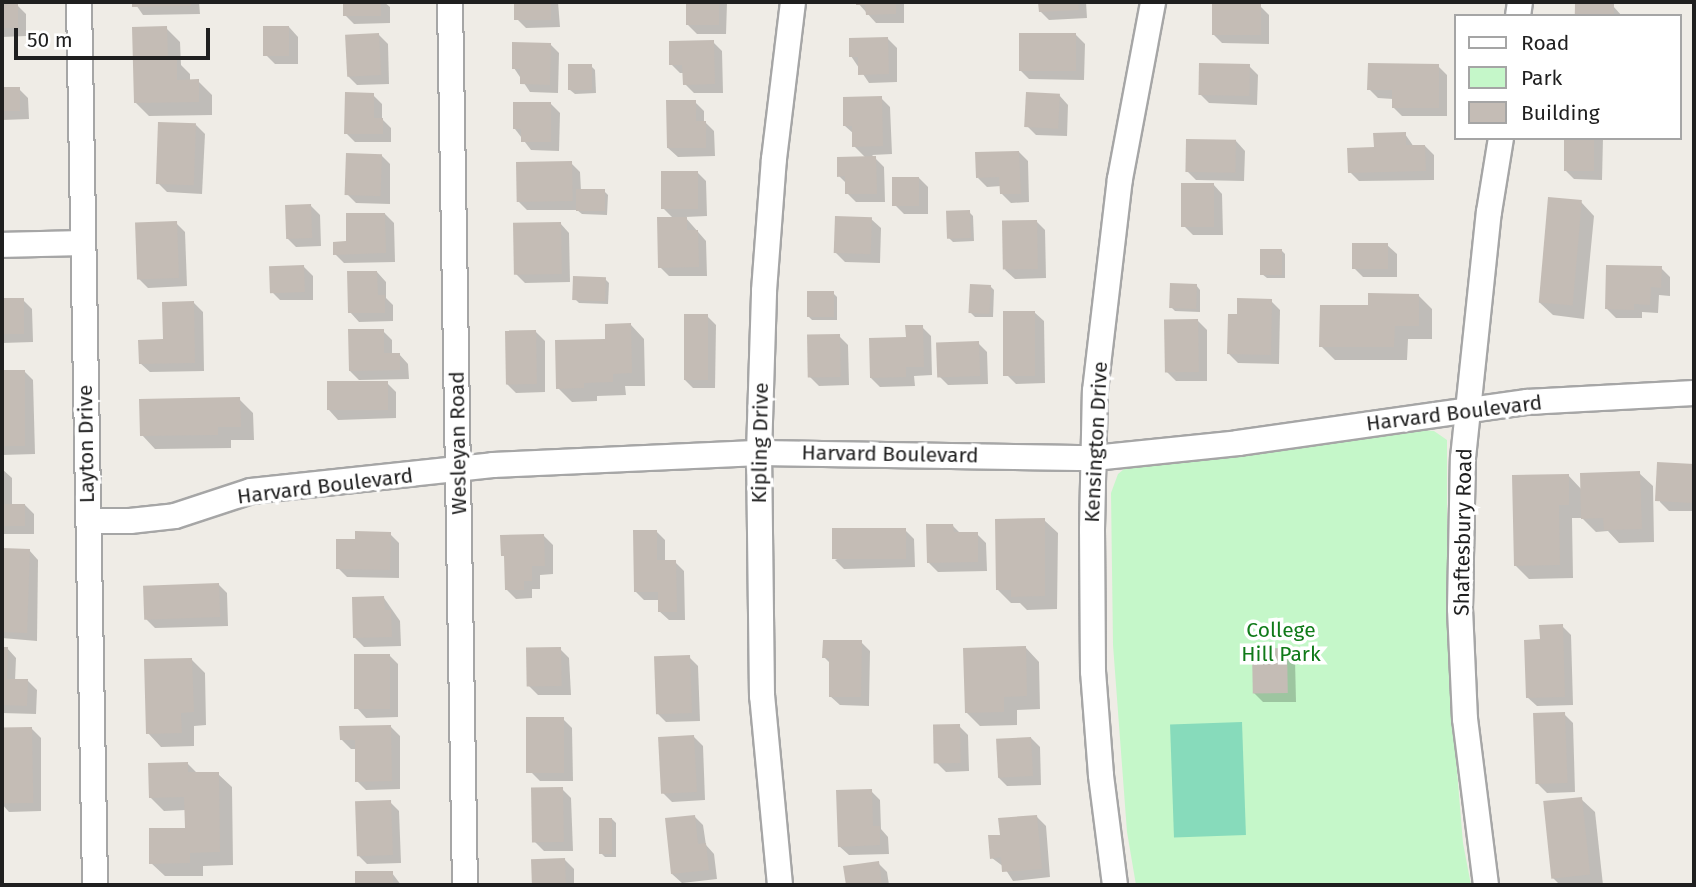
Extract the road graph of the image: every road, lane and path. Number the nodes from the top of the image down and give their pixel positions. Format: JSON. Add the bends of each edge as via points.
{"nodes":[{"id":1,"x":79,"y":2,"type":"edge"},
{"id":2,"x":450,"y":2,"type":"edge"},
{"id":3,"x":793,"y":2,"type":"edge"},
{"id":4,"x":1153,"y":2,"type":"edge"},
{"id":5,"x":1501,"y":140,"type":"edge"},
{"id":6,"x":82,"y":243,"type":"junction"},
{"id":7,"x":2,"y":245,"type":"edge"},
{"id":8,"x":1694,"y":393,"type":"edge"},
{"id":9,"x":1468,"y":410,"type":"junction"},
{"id":10,"x":759,"y":453,"type":"junction"},
{"id":11,"x":1094,"y":458,"type":"junction"},
{"id":12,"x":458,"y":469,"type":"junction"},
{"id":13,"x":88,"y":521,"type":"junction"},
{"id":14,"x":95,"y":885,"type":"edge"},
{"id":15,"x":466,"y":885,"type":"edge"},
{"id":16,"x":780,"y":885,"type":"edge"},
{"id":17,"x":1115,"y":885,"type":"edge"},
{"id":18,"x":1486,"y":885,"type":"edge"}],
"edges":[{"from":1,"to":6,"type":"street","name":"Layton Drive"},
{"from":2,"to":12,"type":"street","name":"Wesleyan Road"},
{"from":3,"to":10,"type":"street","name":"Kipling Drive","via":[[764,291]]},
{"from":4,"to":11,"type":"street","name":"Kensington Drive","via":[[1120,179],[1095,391]]},
{"from":5,"to":9,"type":"street","name":"Shaftesbury Road"},
{"from":6,"to":7,"type":"street"},
{"from":6,"to":13,"type":"street","name":"Layton Drive"},
{"from":8,"to":9,"type":"street","name":"Harvard Boulevard"},
{"from":9,"to":11,"type":"street","name":"Harvard Boulevard"},
{"from":9,"to":18,"type":"street","name":"Shaftesbury Road","via":[[1463,458],[1461,636],[1466,733]]},
{"from":10,"to":11,"type":"street","name":"Harvard Boulevard"},
{"from":10,"to":12,"type":"street","name":"Harvard Boulevard"},
{"from":10,"to":16,"type":"street","name":"Kipling Drive","via":[[762,696]]},
{"from":11,"to":17,"type":"street","name":"Kensington Drive","via":[[1093,672]]},
{"from":12,"to":13,"type":"street","name":"Harvard Boulevard","via":[[251,491],[175,516]]},
{"from":12,"to":15,"type":"street","name":"Wesleyan Road"},
{"from":13,"to":14,"type":"street","name":"Layton Drive"}]}
